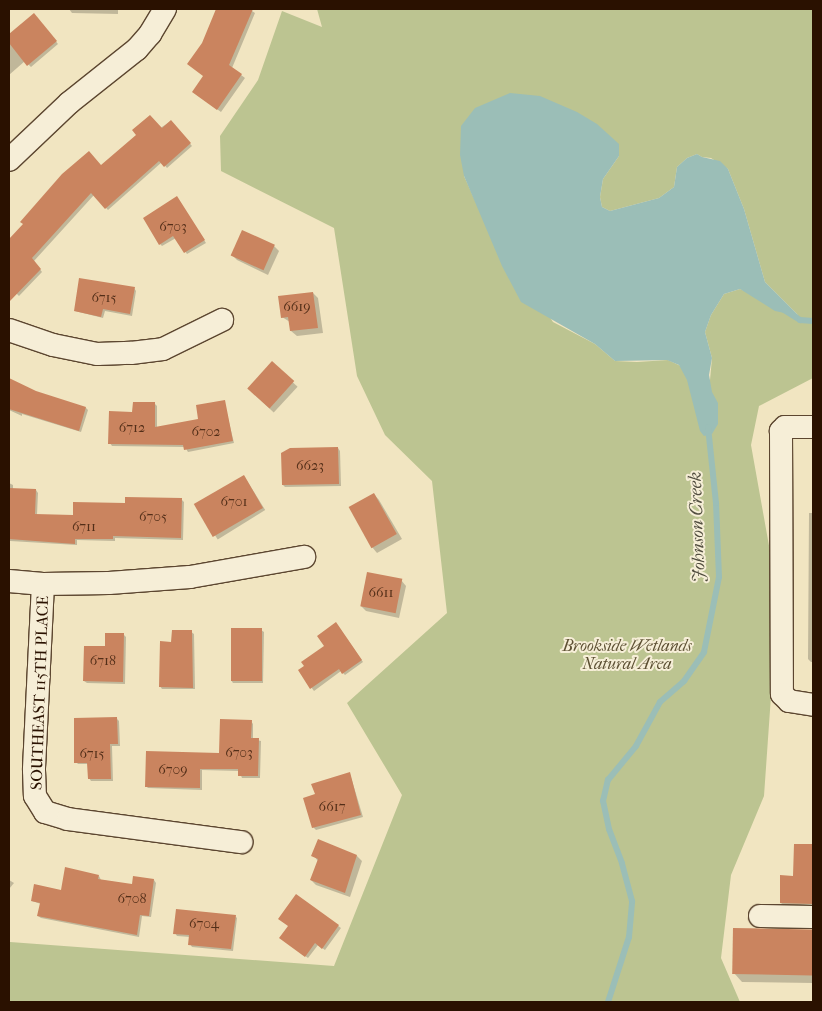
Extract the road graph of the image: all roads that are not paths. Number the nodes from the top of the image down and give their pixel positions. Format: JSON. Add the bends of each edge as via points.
{"nodes":[{"id":1,"x":165,"y":9,"type":"edge"},
{"id":2,"x":9,"y":160,"type":"edge"},
{"id":3,"x":222,"y":320,"type":"dead end"},
{"id":4,"x":9,"y":330,"type":"edge"},
{"id":5,"x":813,"y":427,"type":"edge"},
{"id":6,"x":304,"y":557,"type":"dead end"},
{"id":7,"x":9,"y":581,"type":"edge"},
{"id":8,"x":43,"y":584,"type":"junction"},
{"id":9,"x":813,"y":705,"type":"edge"},
{"id":10,"x":241,"y":842,"type":"dead end"},
{"id":11,"x":760,"y":916,"type":"dead end"},
{"id":12,"x":813,"y":917,"type":"edge"}],
"edges":[{"from":1,"to":2,"type":"street","via":[[137,49],[69,103]]},
{"from":3,"to":4,"type":"street","via":[[163,349],[131,353],[97,354],[53,345]]},
{"from":5,"to":9,"type":"street","via":[[785,427],[781,431],[782,694],[789,701]]},
{"from":6,"to":8,"type":"street","via":[[190,577]]},
{"from":7,"to":8,"type":"street"},
{"from":8,"to":10,"type":"street","name":"SOUTHEAST 115TH PLACE","via":[[34,770],[35,796],[45,812],[68,819]]},
{"from":11,"to":12,"type":"street"}]}
